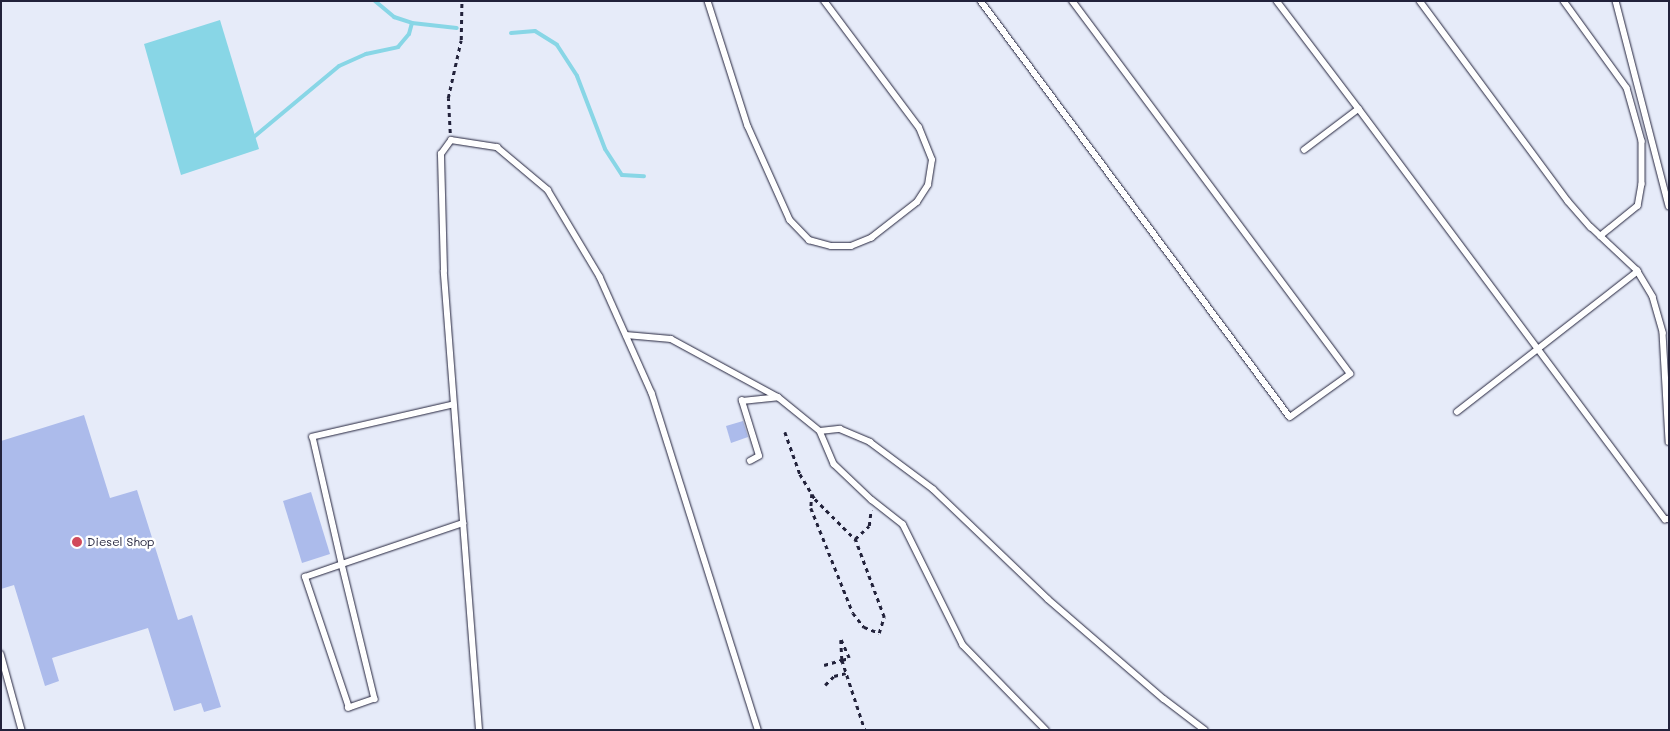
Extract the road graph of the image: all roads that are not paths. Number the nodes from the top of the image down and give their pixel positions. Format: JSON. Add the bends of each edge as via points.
{"nodes":[{"id":1,"x":708,"y":1,"type":"edge"},
{"id":2,"x":824,"y":1,"type":"edge"},
{"id":3,"x":981,"y":1,"type":"edge"},
{"id":4,"x":1072,"y":1,"type":"edge"},
{"id":5,"x":1278,"y":1,"type":"edge"},
{"id":6,"x":1420,"y":1,"type":"edge"},
{"id":7,"x":1564,"y":1,"type":"edge"},
{"id":8,"x":1616,"y":1,"type":"edge"},
{"id":9,"x":1359,"y":109,"type":"junction"},
{"id":10,"x":1305,"y":150,"type":"dead end"},
{"id":11,"x":1669,"y":206,"type":"edge"},
{"id":12,"x":1601,"y":236,"type":"junction"},
{"id":13,"x":1638,"y":271,"type":"junction"},
{"id":14,"x":626,"y":335,"type":"junction"},
{"id":15,"x":1538,"y":348,"type":"junction"},
{"id":16,"x":778,"y":396,"type":"junction"},
{"id":17,"x":453,"y":406,"type":"junction"},
{"id":18,"x":1457,"y":412,"type":"dead end"},
{"id":19,"x":820,"y":431,"type":"junction"},
{"id":20,"x":1669,"y":442,"type":"edge"},
{"id":21,"x":750,"y":462,"type":"dead end"},
{"id":22,"x":1669,"y":519,"type":"edge"},
{"id":23,"x":463,"y":523,"type":"junction"},
{"id":24,"x":342,"y":564,"type":"junction"},
{"id":25,"x":1,"y":654,"type":"edge"},
{"id":26,"x":22,"y":730,"type":"edge"},
{"id":27,"x":479,"y":730,"type":"edge"},
{"id":28,"x":758,"y":730,"type":"edge"},
{"id":29,"x":1046,"y":730,"type":"edge"},
{"id":30,"x":1205,"y":730,"type":"edge"}],
"edges":[{"from":1,"to":2,"type":"lane","via":[[748,126],[790,220],[809,240],[831,246],[851,246],[871,238],[917,202],[928,185],[932,160],[919,128]]},
{"from":3,"to":4,"type":"lane","via":[[1290,417],[1350,374]]},
{"from":5,"to":9,"type":"lane"},
{"from":6,"to":12,"type":"lane","via":[[1568,201]]},
{"from":7,"to":12,"type":"lane","via":[[1627,88],[1642,141],[1642,184],[1638,206]]},
{"from":8,"to":11,"type":"lane"},
{"from":9,"to":10,"type":"lane"},
{"from":9,"to":15,"type":"lane"},
{"from":12,"to":13,"type":"lane"},
{"from":13,"to":15,"type":"lane"},
{"from":13,"to":20,"type":"lane","via":[[1661,315]]},
{"from":14,"to":16,"type":"lane","via":[[671,338]]},
{"from":14,"to":17,"type":"lane","via":[[600,277],[548,190],[497,147],[451,140],[441,154]]},
{"from":14,"to":28,"type":"lane","via":[[652,393]]},
{"from":15,"to":18,"type":"lane"},
{"from":15,"to":22,"type":"lane","via":[[1665,519]]},
{"from":16,"to":19,"type":"lane"},
{"from":16,"to":21,"type":"lane","via":[[742,401],[759,456]]},
{"from":17,"to":23,"type":"lane"},
{"from":17,"to":24,"type":"lane","via":[[313,437]]},
{"from":19,"to":29,"type":"lane","via":[[834,464],[903,524],[963,645]]},
{"from":19,"to":30,"type":"lane","via":[[840,429],[870,442],[933,489],[1048,599]]},
{"from":23,"to":24,"type":"lane"},
{"from":23,"to":27,"type":"lane"},
{"from":24,"to":24,"type":"lane","via":[[305,577],[349,708],[375,699]]},
{"from":25,"to":26,"type":"lane"}]}
